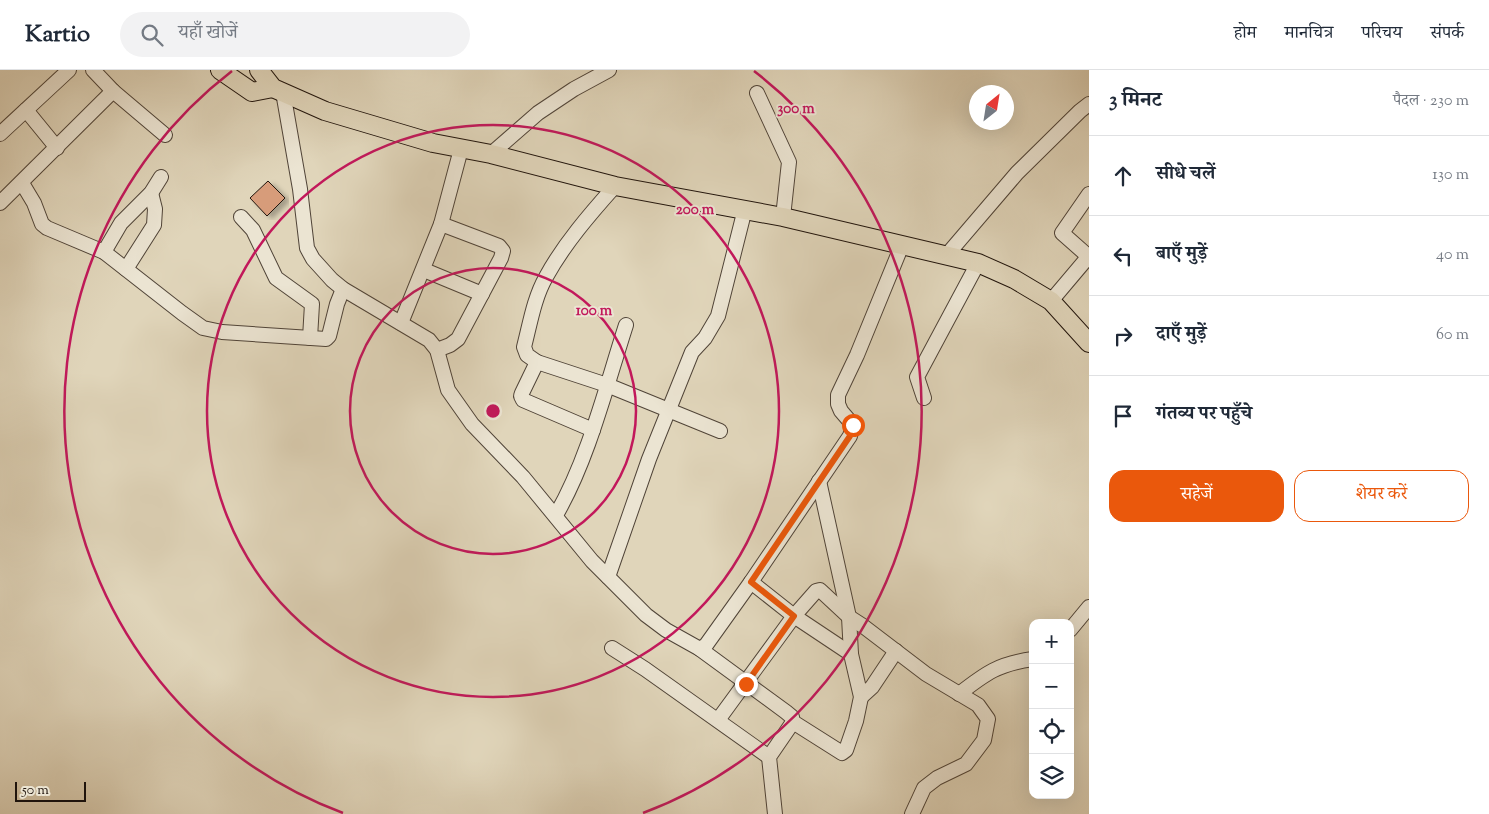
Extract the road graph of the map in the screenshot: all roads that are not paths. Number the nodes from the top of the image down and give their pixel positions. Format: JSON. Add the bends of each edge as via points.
{"nodes":[{"id":1,"x":69,"y":70,"type":"edge"},
{"id":2,"x":93,"y":70,"type":"edge"},
{"id":3,"x":220,"y":70,"type":"edge"},
{"id":4,"x":259,"y":70,"type":"edge"},
{"id":5,"x":609,"y":70,"type":"edge"},
{"id":6,"x":278,"y":90,"type":"junction"},
{"id":7,"x":113,"y":91,"type":"junction"},
{"id":8,"x":757,"y":93,"type":"dead end"},
{"id":9,"x":1089,"y":104,"type":"edge"},
{"id":10,"x":26,"y":110,"type":"junction"},
{"id":11,"x":0,"y":134,"type":"edge"},
{"id":12,"x":165,"y":136,"type":"dead end"},
{"id":13,"x":57,"y":148,"type":"junction"},
{"id":14,"x":461,"y":149,"type":"junction"},
{"id":15,"x":491,"y":154,"type":"junction"},
{"id":16,"x":161,"y":177,"type":"dead end"},
{"id":17,"x":22,"y":183,"type":"junction"},
{"id":18,"x":615,"y":186,"type":"junction"},
{"id":19,"x":151,"y":193,"type":"junction"},
{"id":20,"x":1089,"y":194,"type":"edge"},
{"id":21,"x":0,"y":202,"type":"edge"},
{"id":22,"x":745,"y":209,"type":"junction"},
{"id":23,"x":241,"y":217,"type":"dead end"},
{"id":24,"x":783,"y":217,"type":"junction"},
{"id":25,"x":442,"y":224,"type":"junction"},
{"id":26,"x":902,"y":245,"type":"junction"},
{"id":27,"x":104,"y":252,"type":"junction"},
{"id":28,"x":946,"y":256,"type":"junction"},
{"id":29,"x":1089,"y":256,"type":"edge"},
{"id":30,"x":978,"y":264,"type":"junction"},
{"id":31,"x":126,"y":269,"type":"junction"},
{"id":32,"x":424,"y":270,"type":"junction"},
{"id":33,"x":343,"y":289,"type":"junction"},
{"id":34,"x":482,"y":294,"type":"junction"},
{"id":35,"x":1051,"y":301,"type":"junction"},
{"id":36,"x":401,"y":324,"type":"junction"},
{"id":37,"x":626,"y":325,"type":"dead end"},
{"id":38,"x":310,"y":338,"type":"junction"},
{"id":39,"x":1089,"y":344,"type":"edge"},
{"id":40,"x":437,"y":350,"type":"junction"},
{"id":41,"x":537,"y":362,"type":"junction"},
{"id":42,"x":607,"y":385,"type":"junction"},
{"id":43,"x":924,"y":398,"type":"dead end"},
{"id":44,"x":668,"y":409,"type":"junction"},
{"id":45,"x":592,"y":430,"type":"junction"},
{"id":46,"x":720,"y":431,"type":"dead end"},
{"id":47,"x":819,"y":481,"type":"junction"},
{"id":48,"x":556,"y":515,"type":"junction"},
{"id":49,"x":608,"y":577,"type":"junction"},
{"id":50,"x":751,"y":582,"type":"junction"},
{"id":51,"x":1089,"y":607,"type":"edge"},
{"id":52,"x":794,"y":616,"type":"junction"},
{"id":53,"x":849,"y":617,"type":"junction"},
{"id":54,"x":1074,"y":625,"type":"edge"},
{"id":55,"x":612,"y":648,"type":"dead end"},
{"id":56,"x":700,"y":649,"type":"junction"},
{"id":57,"x":896,"y":651,"type":"junction"},
{"id":58,"x":852,"y":654,"type":"junction"},
{"id":59,"x":1029,"y":660,"type":"edge"},
{"id":60,"x":746,"y":684,"type":"junction"},
{"id":61,"x":959,"y":694,"type":"junction"},
{"id":62,"x":860,"y":697,"type":"junction"},
{"id":63,"x":718,"y":720,"type":"junction"},
{"id":64,"x":793,"y":722,"type":"junction"},
{"id":65,"x":769,"y":756,"type":"junction"},
{"id":66,"x":775,"y":814,"type":"edge"},
{"id":67,"x":912,"y":814,"type":"edge"}],
"edges":[{"from":1,"to":10,"type":"street"},
{"from":2,"to":7,"type":"street"},
{"from":3,"to":6,"type":"main road","via":[[252,92]]},
{"from":4,"to":6,"type":"main road"},
{"from":5,"to":15,"type":"street","via":[[538,113]]},
{"from":6,"to":14,"type":"main road","via":[[325,111]]},
{"from":6,"to":33,"type":"street","via":[[300,189],[307,248],[313,259]]},
{"from":7,"to":12,"type":"street"},
{"from":7,"to":13,"type":"street"},
{"from":8,"to":24,"type":"street","via":[[789,162]]},
{"from":9,"to":28,"type":"street","via":[[1017,173]]},
{"from":10,"to":11,"type":"street"},
{"from":10,"to":13,"type":"street"},
{"from":13,"to":17,"type":"street"},
{"from":14,"to":15,"type":"main road"},
{"from":14,"to":25,"type":"street"},
{"from":15,"to":18,"type":"main road"},
{"from":16,"to":19,"type":"street"},
{"from":17,"to":21,"type":"street"},
{"from":17,"to":27,"type":"street","via":[[42,224]]},
{"from":18,"to":22,"type":"main road"},
{"from":18,"to":41,"type":"street","via":[[577,231],[546,278],[536,301],[524,347],[527,355]]},
{"from":19,"to":27,"type":"street","via":[[121,223]]},
{"from":19,"to":31,"type":"street","via":[[154,225]]},
{"from":20,"to":29,"type":"street","via":[[1062,233]]},
{"from":22,"to":24,"type":"main road"},
{"from":22,"to":44,"type":"street","via":[[718,316],[692,352]]},
{"from":23,"to":38,"type":"street","via":[[253,230],[273,274],[312,304]]},
{"from":24,"to":26,"type":"main road"},
{"from":25,"to":32,"type":"street"},
{"from":25,"to":34,"type":"street","via":[[499,246],[503,251]]},
{"from":26,"to":28,"type":"main road"},
{"from":26,"to":47,"type":"street","via":[[838,395],[841,411],[853,425],[850,436]]},
{"from":27,"to":31,"type":"street"},
{"from":28,"to":30,"type":"main road"},
{"from":29,"to":35,"type":"street"},
{"from":30,"to":35,"type":"main road","via":[[1014,279]]},
{"from":30,"to":43,"type":"street","via":[[918,377]]},
{"from":31,"to":38,"type":"street","via":[[203,328]]},
{"from":32,"to":34,"type":"street"},
{"from":32,"to":36,"type":"street"},
{"from":33,"to":36,"type":"street"},
{"from":33,"to":38,"type":"street","via":[[329,336],[324,340]]},
{"from":34,"to":40,"type":"street","via":[[458,339]]},
{"from":35,"to":39,"type":"main road"},
{"from":36,"to":40,"type":"street","via":[[428,340]]},
{"from":37,"to":42,"type":"street"},
{"from":40,"to":48,"type":"street","via":[[448,390],[472,424]]},
{"from":41,"to":42,"type":"street"},
{"from":41,"to":45,"type":"street","via":[[520,396],[523,400]]},
{"from":42,"to":44,"type":"street"},
{"from":42,"to":45,"type":"street"},
{"from":44,"to":46,"type":"street"},
{"from":44,"to":49,"type":"street"},
{"from":45,"to":48,"type":"street","via":[[571,490]]},
{"from":47,"to":50,"type":"street"},
{"from":47,"to":53,"type":"street"},
{"from":48,"to":49,"type":"street"},
{"from":49,"to":56,"type":"street","via":[[646,615]]},
{"from":50,"to":52,"type":"street"},
{"from":50,"to":56,"type":"street"},
{"from":51,"to":54,"type":"street"},
{"from":52,"to":53,"type":"street","via":[[820,590]]},
{"from":52,"to":58,"type":"street"},
{"from":52,"to":60,"type":"street"},
{"from":53,"to":57,"type":"street"},
{"from":53,"to":58,"type":"street"},
{"from":55,"to":63,"type":"street"},
{"from":56,"to":60,"type":"street"},
{"from":57,"to":61,"type":"street"},
{"from":57,"to":62,"type":"street","via":[[872,687]]},
{"from":58,"to":62,"type":"street"},
{"from":59,"to":61,"type":"street","via":[[1001,666]]},
{"from":60,"to":63,"type":"street"},
{"from":60,"to":64,"type":"street","via":[[786,712]]},
{"from":61,"to":67,"type":"street","via":[[978,705],[988,719],[984,740],[966,764],[924,788]]},
{"from":62,"to":64,"type":"street","via":[[856,722],[842,753]]},
{"from":63,"to":65,"type":"street"},
{"from":64,"to":65,"type":"street"},
{"from":65,"to":66,"type":"street"}]}
